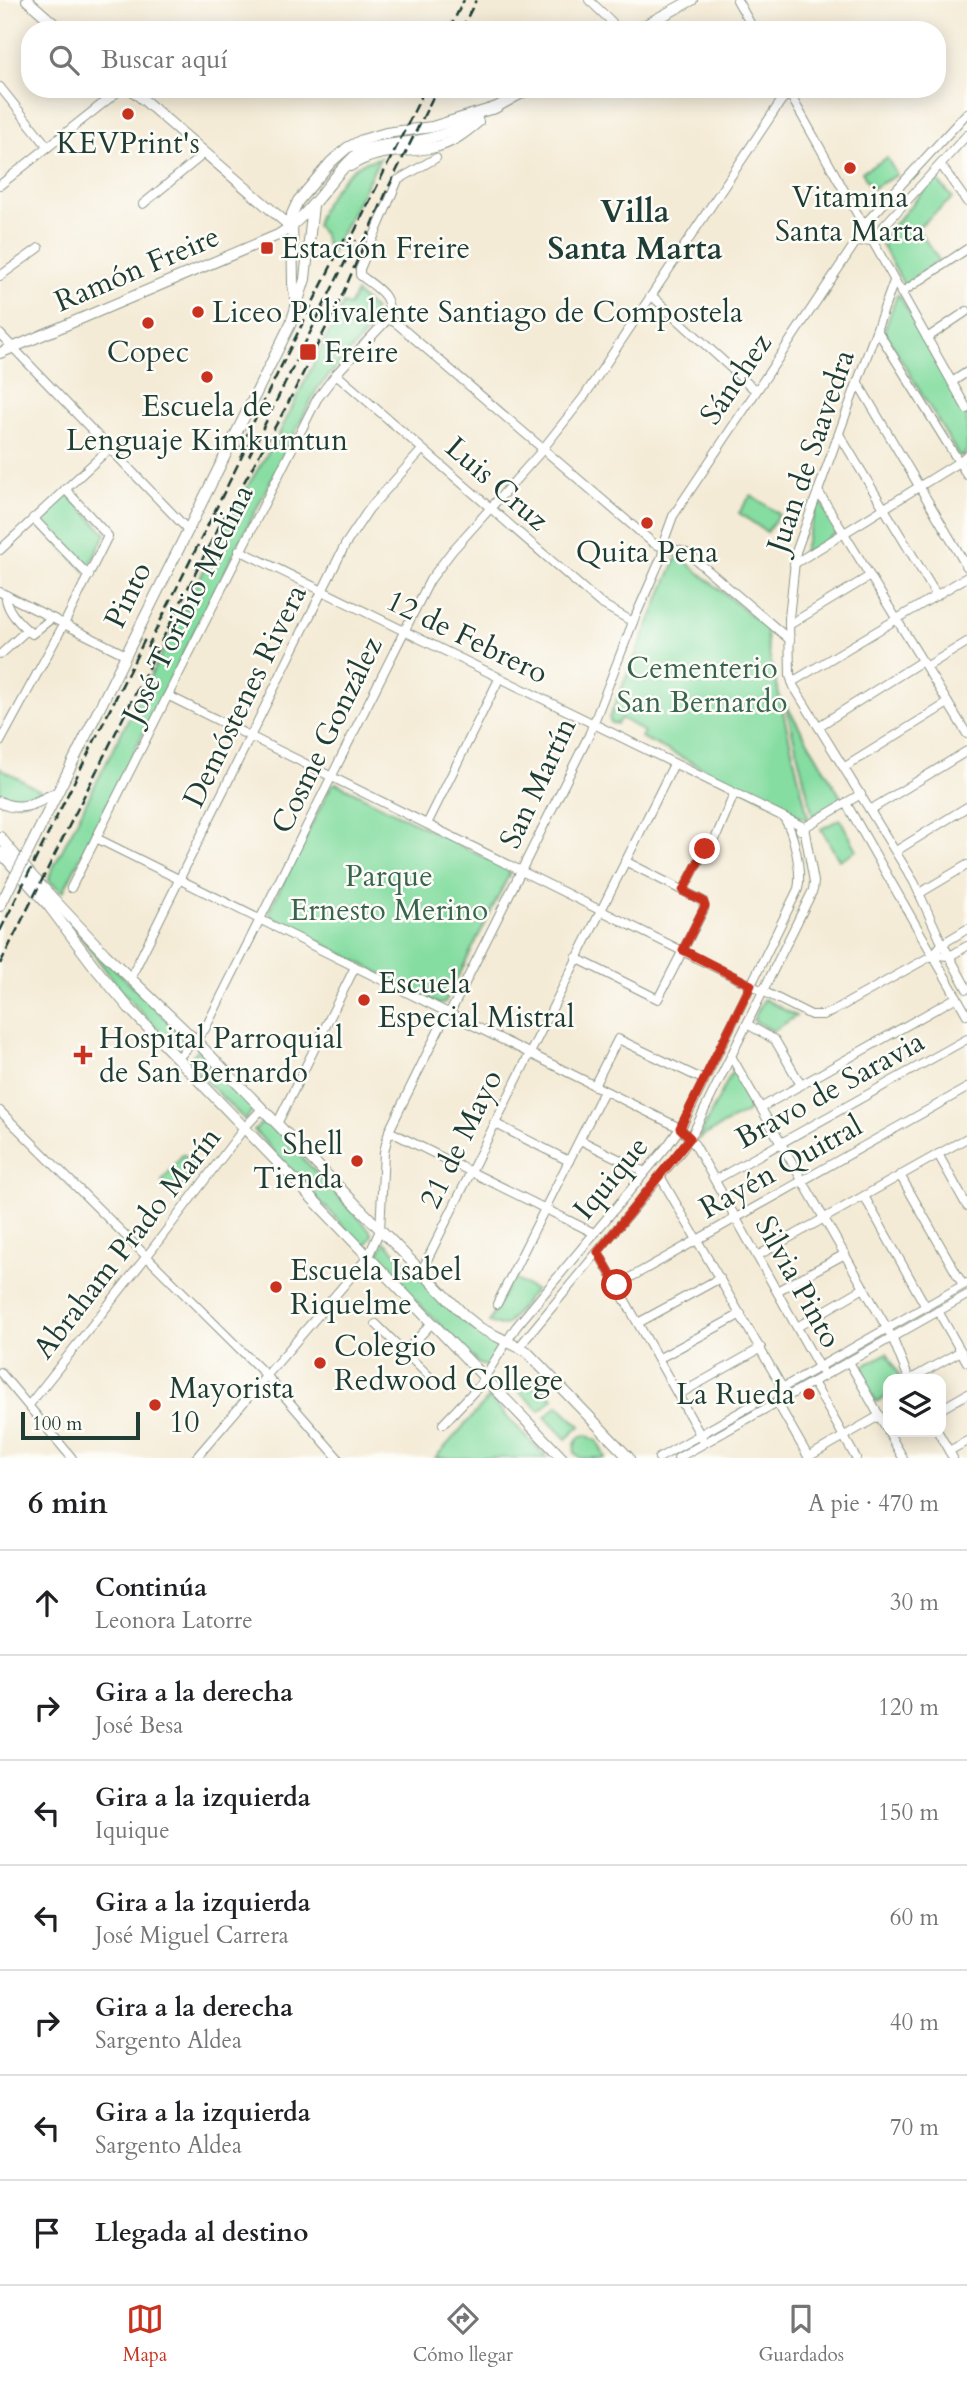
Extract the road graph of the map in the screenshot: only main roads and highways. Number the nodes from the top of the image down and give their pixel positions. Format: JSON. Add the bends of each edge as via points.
{"nodes":[{"id":1,"x":27,"y":0,"type":"edge"},
{"id":2,"x":692,"y":0,"type":"edge"},
{"id":3,"x":51,"y":21,"type":"edge"},
{"id":4,"x":653,"y":21,"type":"edge"},
{"id":5,"x":142,"y":98,"type":"edge"},
{"id":6,"x":513,"y":98,"type":"edge"},
{"id":7,"x":497,"y":107,"type":"junction"},
{"id":8,"x":363,"y":149,"type":"junction"},
{"id":9,"x":322,"y":172,"type":"junction"},
{"id":10,"x":333,"y":180,"type":"junction"},
{"id":11,"x":313,"y":205,"type":"junction"},
{"id":12,"x":291,"y":226,"type":"junction"},
{"id":13,"x":297,"y":305,"type":"junction"},
{"id":14,"x":0,"y":353,"type":"edge"},
{"id":15,"x":57,"y":792,"type":"junction"},
{"id":16,"x":0,"y":802,"type":"edge"},
{"id":17,"x":0,"y":837,"type":"edge"},
{"id":18,"x":0,"y":852,"type":"edge"},
{"id":19,"x":0,"y":906,"type":"edge"},
{"id":20,"x":562,"y":1458,"type":"edge"},
{"id":21,"x":629,"y":1458,"type":"edge"}],
"edges":[{"from":1,"to":3,"type":"main road"},
{"from":2,"to":4,"type":"main road"},
{"from":5,"to":12,"type":"main road"},
{"from":6,"to":7,"type":"main road"},
{"from":7,"to":8,"type":"main road","via":[[447,133]]},
{"from":7,"to":9,"type":"main road","via":[[432,127],[362,140]]},
{"from":7,"to":10,"type":"main road","via":[[452,141],[368,156]]},
{"from":8,"to":9,"type":"main road"},
{"from":8,"to":10,"type":"main road"},
{"from":9,"to":12,"type":"main road","via":[[296,205]]},
{"from":10,"to":11,"type":"main road","name":"Ramón Freire"},
{"from":11,"to":12,"type":"main road","name":"Ramón Freire"},
{"from":11,"to":13,"type":"main road","name":"Pinto","via":[[307,271]]},
{"from":12,"to":13,"type":"main road","name":"Pinto"},
{"from":12,"to":14,"type":"main road","name":"Ramón Freire","via":[[271,239]]},
{"from":13,"to":15,"type":"main road","name":"Pinto"},
{"from":15,"to":16,"type":"main road","via":[[25,807]]},
{"from":15,"to":19,"type":"main road","name":"Pinto","bridge":true},
{"from":17,"to":21,"type":"main road","via":[[105,954],[472,1323],[519,1347],[540,1364]]},
{"from":18,"to":20,"type":"main road","via":[[48,905],[113,990]]}]}
